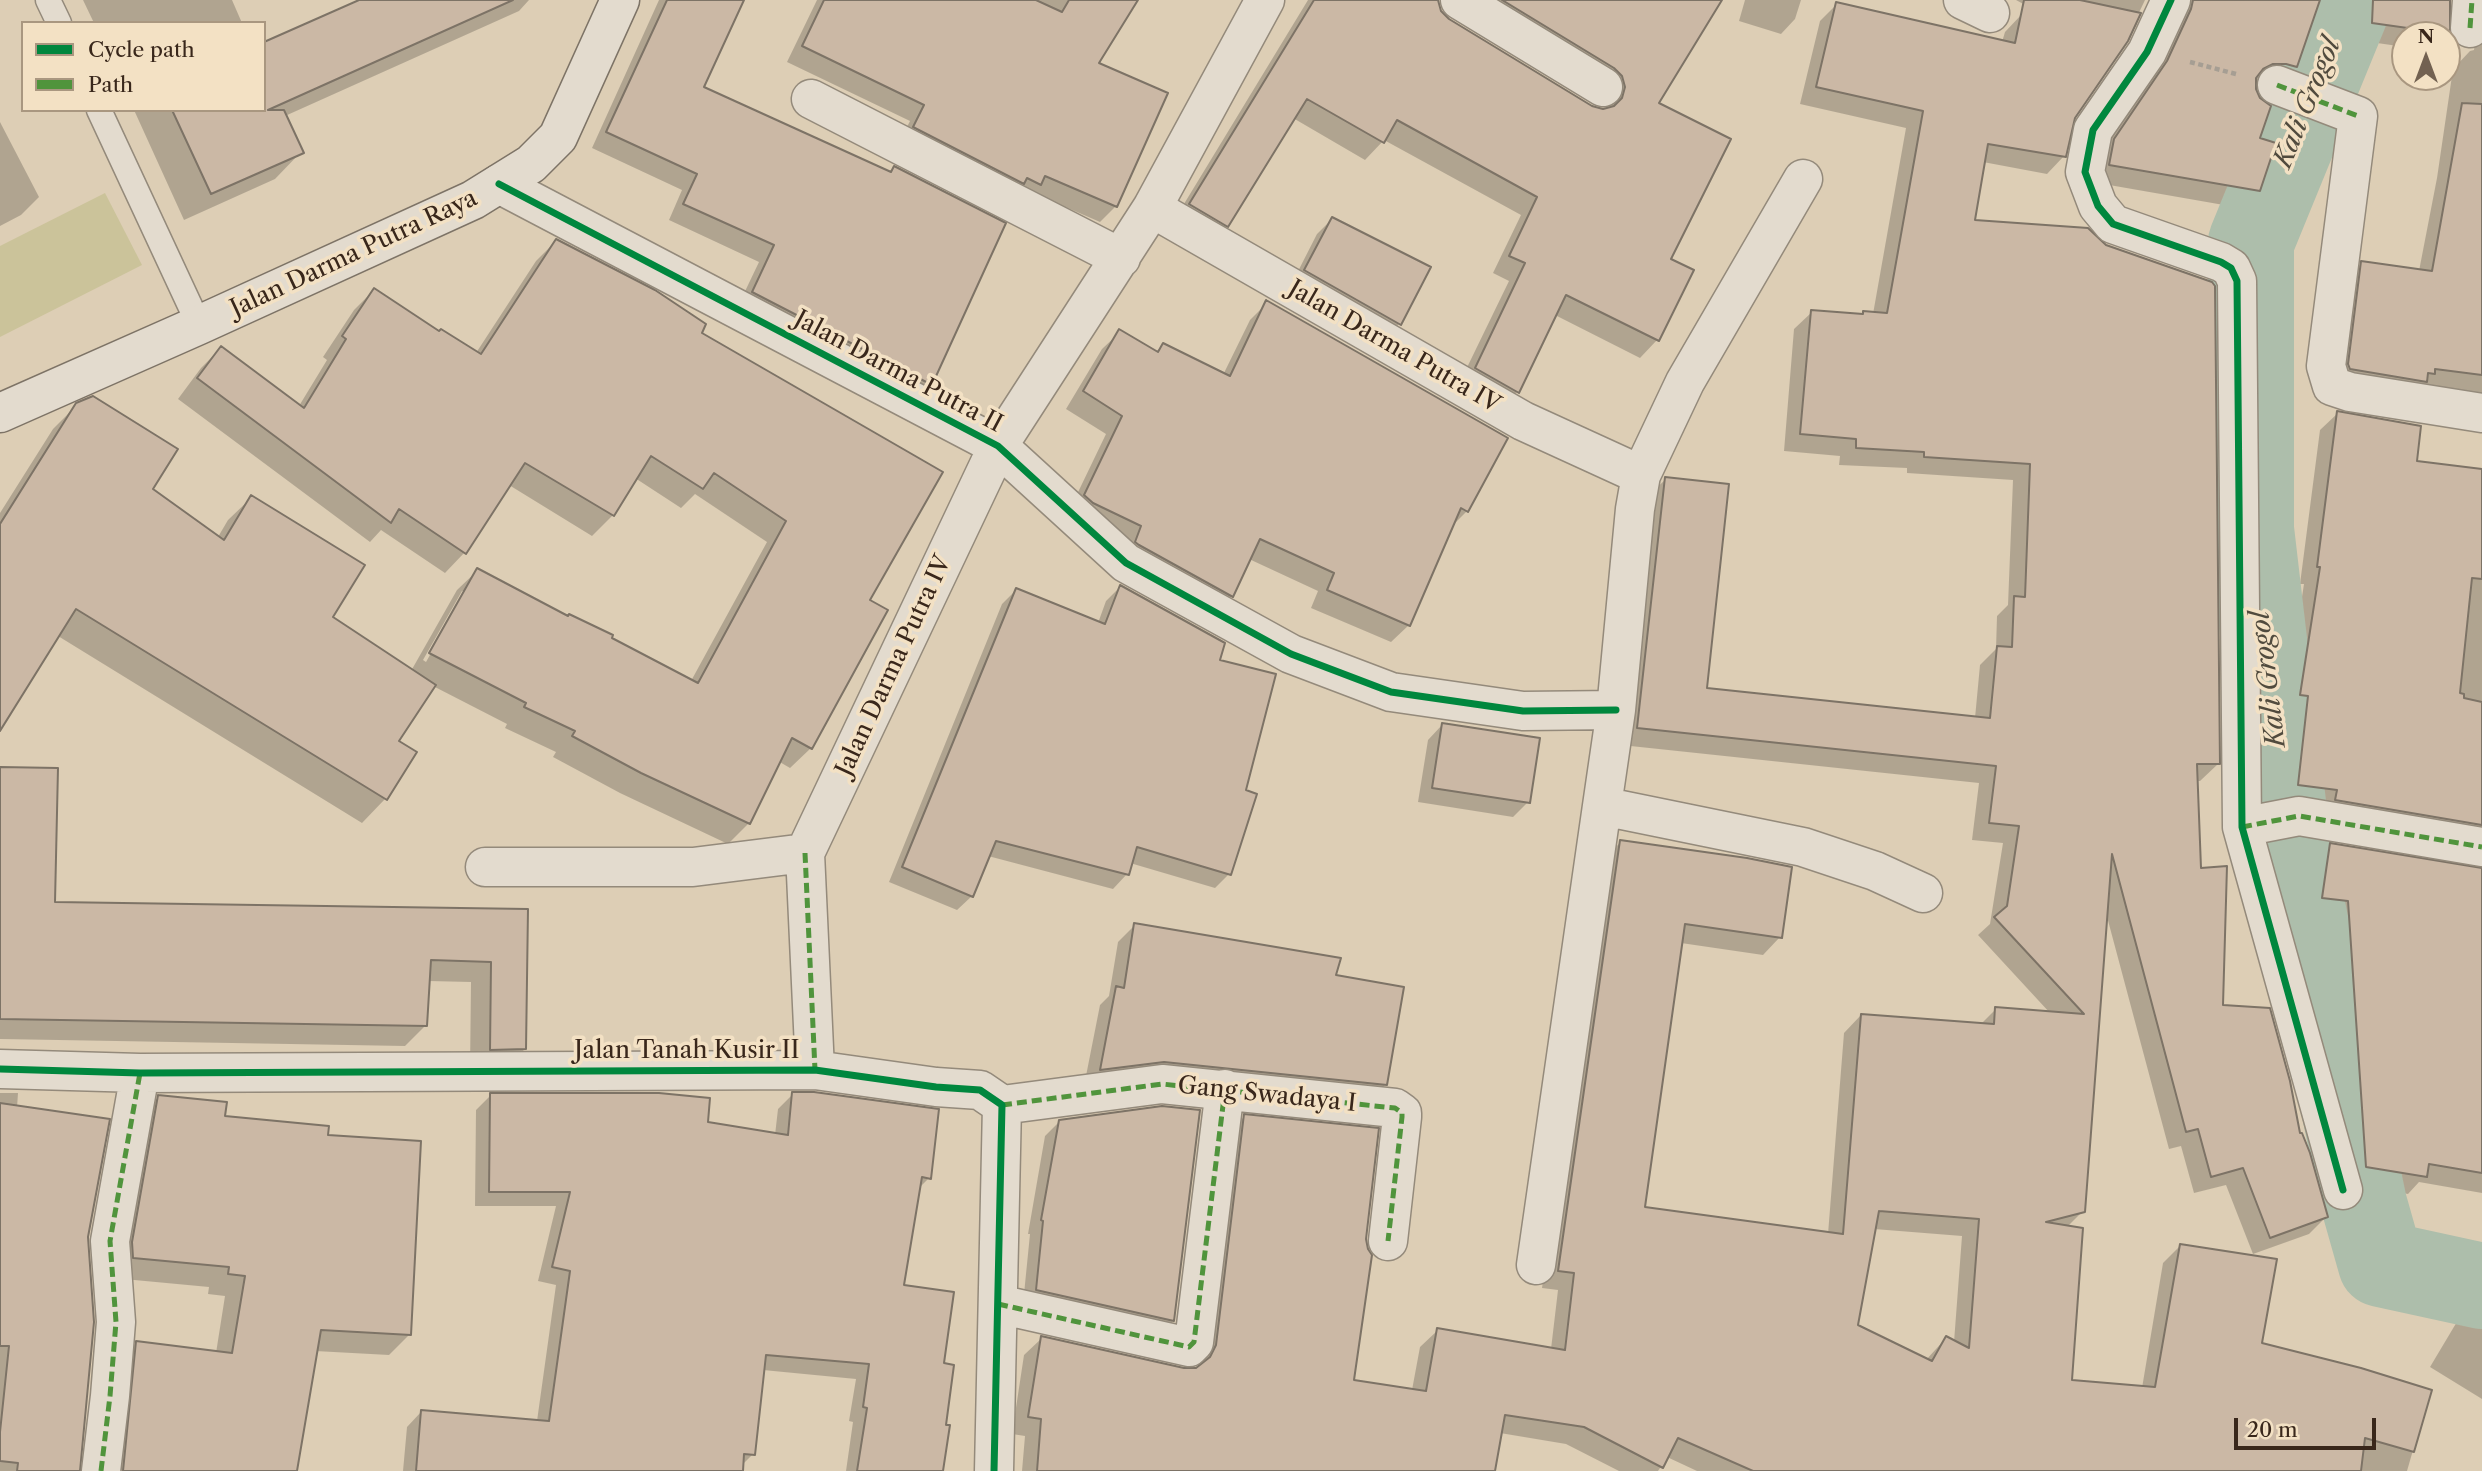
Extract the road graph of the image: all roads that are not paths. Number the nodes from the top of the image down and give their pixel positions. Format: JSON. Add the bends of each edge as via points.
{"nodes":[{"id":1,"x":48,"y":0,"type":"edge"},
{"id":2,"x":620,"y":0,"type":"edge"},
{"id":3,"x":1265,"y":0,"type":"edge"},
{"id":4,"x":1460,"y":0,"type":"edge"},
{"id":5,"x":2171,"y":0,"type":"edge"},
{"id":6,"x":57,"y":21,"type":"edge"},
{"id":7,"x":2277,"y":85,"type":"road end"},
{"id":8,"x":1603,"y":87,"type":"dead end"},
{"id":9,"x":811,"y":99,"type":"dead end"},
{"id":10,"x":100,"y":112,"type":"edge"},
{"id":11,"x":1802,"y":179,"type":"dead end"},
{"id":12,"x":499,"y":184,"type":"junction"},
{"id":13,"x":1153,"y":208,"type":"junction"},
{"id":14,"x":1121,"y":258,"type":"junction"},
{"id":15,"x":199,"y":326,"type":"junction"},
{"id":16,"x":0,"y":413,"type":"edge"},
{"id":17,"x":2482,"y":413,"type":"edge"},
{"id":18,"x":998,"y":446,"type":"junction"},
{"id":19,"x":1641,"y":475,"type":"junction"},
{"id":20,"x":1616,"y":710,"type":"junction"},
{"id":21,"x":1602,"y":806,"type":"junction"},
{"id":22,"x":2251,"y":825,"type":"junction"},
{"id":23,"x":2482,"y":847,"type":"edge"},
{"id":24,"x":805,"y":853,"type":"junction"},
{"id":25,"x":485,"y":867,"type":"dead end"},
{"id":26,"x":1923,"y":893,"type":"dead end"},
{"id":27,"x":0,"y":1069,"type":"edge"},
{"id":28,"x":815,"y":1070,"type":"junction"},
{"id":29,"x":140,"y":1073,"type":"junction"},
{"id":30,"x":1225,"y":1089,"type":"junction"},
{"id":31,"x":1002,"y":1105,"type":"junction"},
{"id":32,"x":2343,"y":1189,"type":"dead end"},
{"id":33,"x":1388,"y":1241,"type":"dead end"},
{"id":34,"x":1536,"y":1265,"type":"dead end"},
{"id":35,"x":998,"y":1304,"type":"junction"},
{"id":36,"x":101,"y":1471,"type":"edge"},
{"id":37,"x":994,"y":1471,"type":"edge"}],
"edges":[{"from":1,"to":6,"type":"lane"},
{"from":2,"to":12,"type":"street","name":"Jalan Darma Putra Raya","via":[[558,137],[531,164]]},
{"from":3,"to":13,"type":"street","name":"Jalan Darma Putra IV"},
{"from":4,"to":8,"type":"street"},
{"from":5,"to":22,"type":"street","via":[[2147,52],[2093,130],[2085,172],[2098,206],[2113,224],[2221,262],[2231,268],[2237,281]]},
{"from":7,"to":17,"type":"street","via":[[2358,116],[2326,366],[2332,386]]},
{"from":9,"to":14,"type":"street"},
{"from":10,"to":15,"type":"lane"},
{"from":11,"to":19,"type":"street","via":[[1685,382]]},
{"from":12,"to":15,"type":"street","name":"Jalan Darma Putra Raya"},
{"from":12,"to":18,"type":"street","name":"Jalan Darma Putra II"},
{"from":13,"to":14,"type":"street","name":"Jalan Darma Putra IV"},
{"from":13,"to":19,"type":"street","name":"Jalan Darma Putra IV","via":[[1523,421]]},
{"from":14,"to":18,"type":"street","name":"Jalan Darma Putra IV"},
{"from":15,"to":16,"type":"street","name":"Jalan Darma Putra Raya"},
{"from":18,"to":20,"type":"street","name":"Jalan Darma Putra II","via":[[1126,564],[1291,654],[1391,692],[1524,711]]},
{"from":18,"to":24,"type":"street","name":"Jalan Darma Putra IV"},
{"from":19,"to":20,"type":"street"},
{"from":20,"to":21,"type":"street"},
{"from":21,"to":26,"type":"street","via":[[1802,847],[1875,871]]},
{"from":21,"to":34,"type":"street"},
{"from":22,"to":23,"type":"street","via":[[2299,816]]},
{"from":22,"to":32,"type":"street"},
{"from":24,"to":25,"type":"street","via":[[693,867]]},
{"from":24,"to":28,"type":"street"},
{"from":27,"to":29,"type":"street","name":"Jalan Tanah Kusir II"},
{"from":28,"to":29,"type":"street","name":"Jalan Tanah Kusir II"},
{"from":28,"to":31,"type":"street","name":"Jalan Tanah Kusir II","via":[[979,1090]]},
{"from":29,"to":36,"type":"street","via":[[110,1241],[115,1309]]},
{"from":30,"to":31,"type":"street","name":"Gang Swadaya I","via":[[1162,1084]]},
{"from":30,"to":33,"type":"street","name":"Gang Swadaya I","via":[[1395,1108],[1402,1113]]},
{"from":30,"to":35,"type":"street","via":[[1194,1342],[1189,1348]]},
{"from":31,"to":35,"type":"street"},
{"from":35,"to":37,"type":"street"}]}
